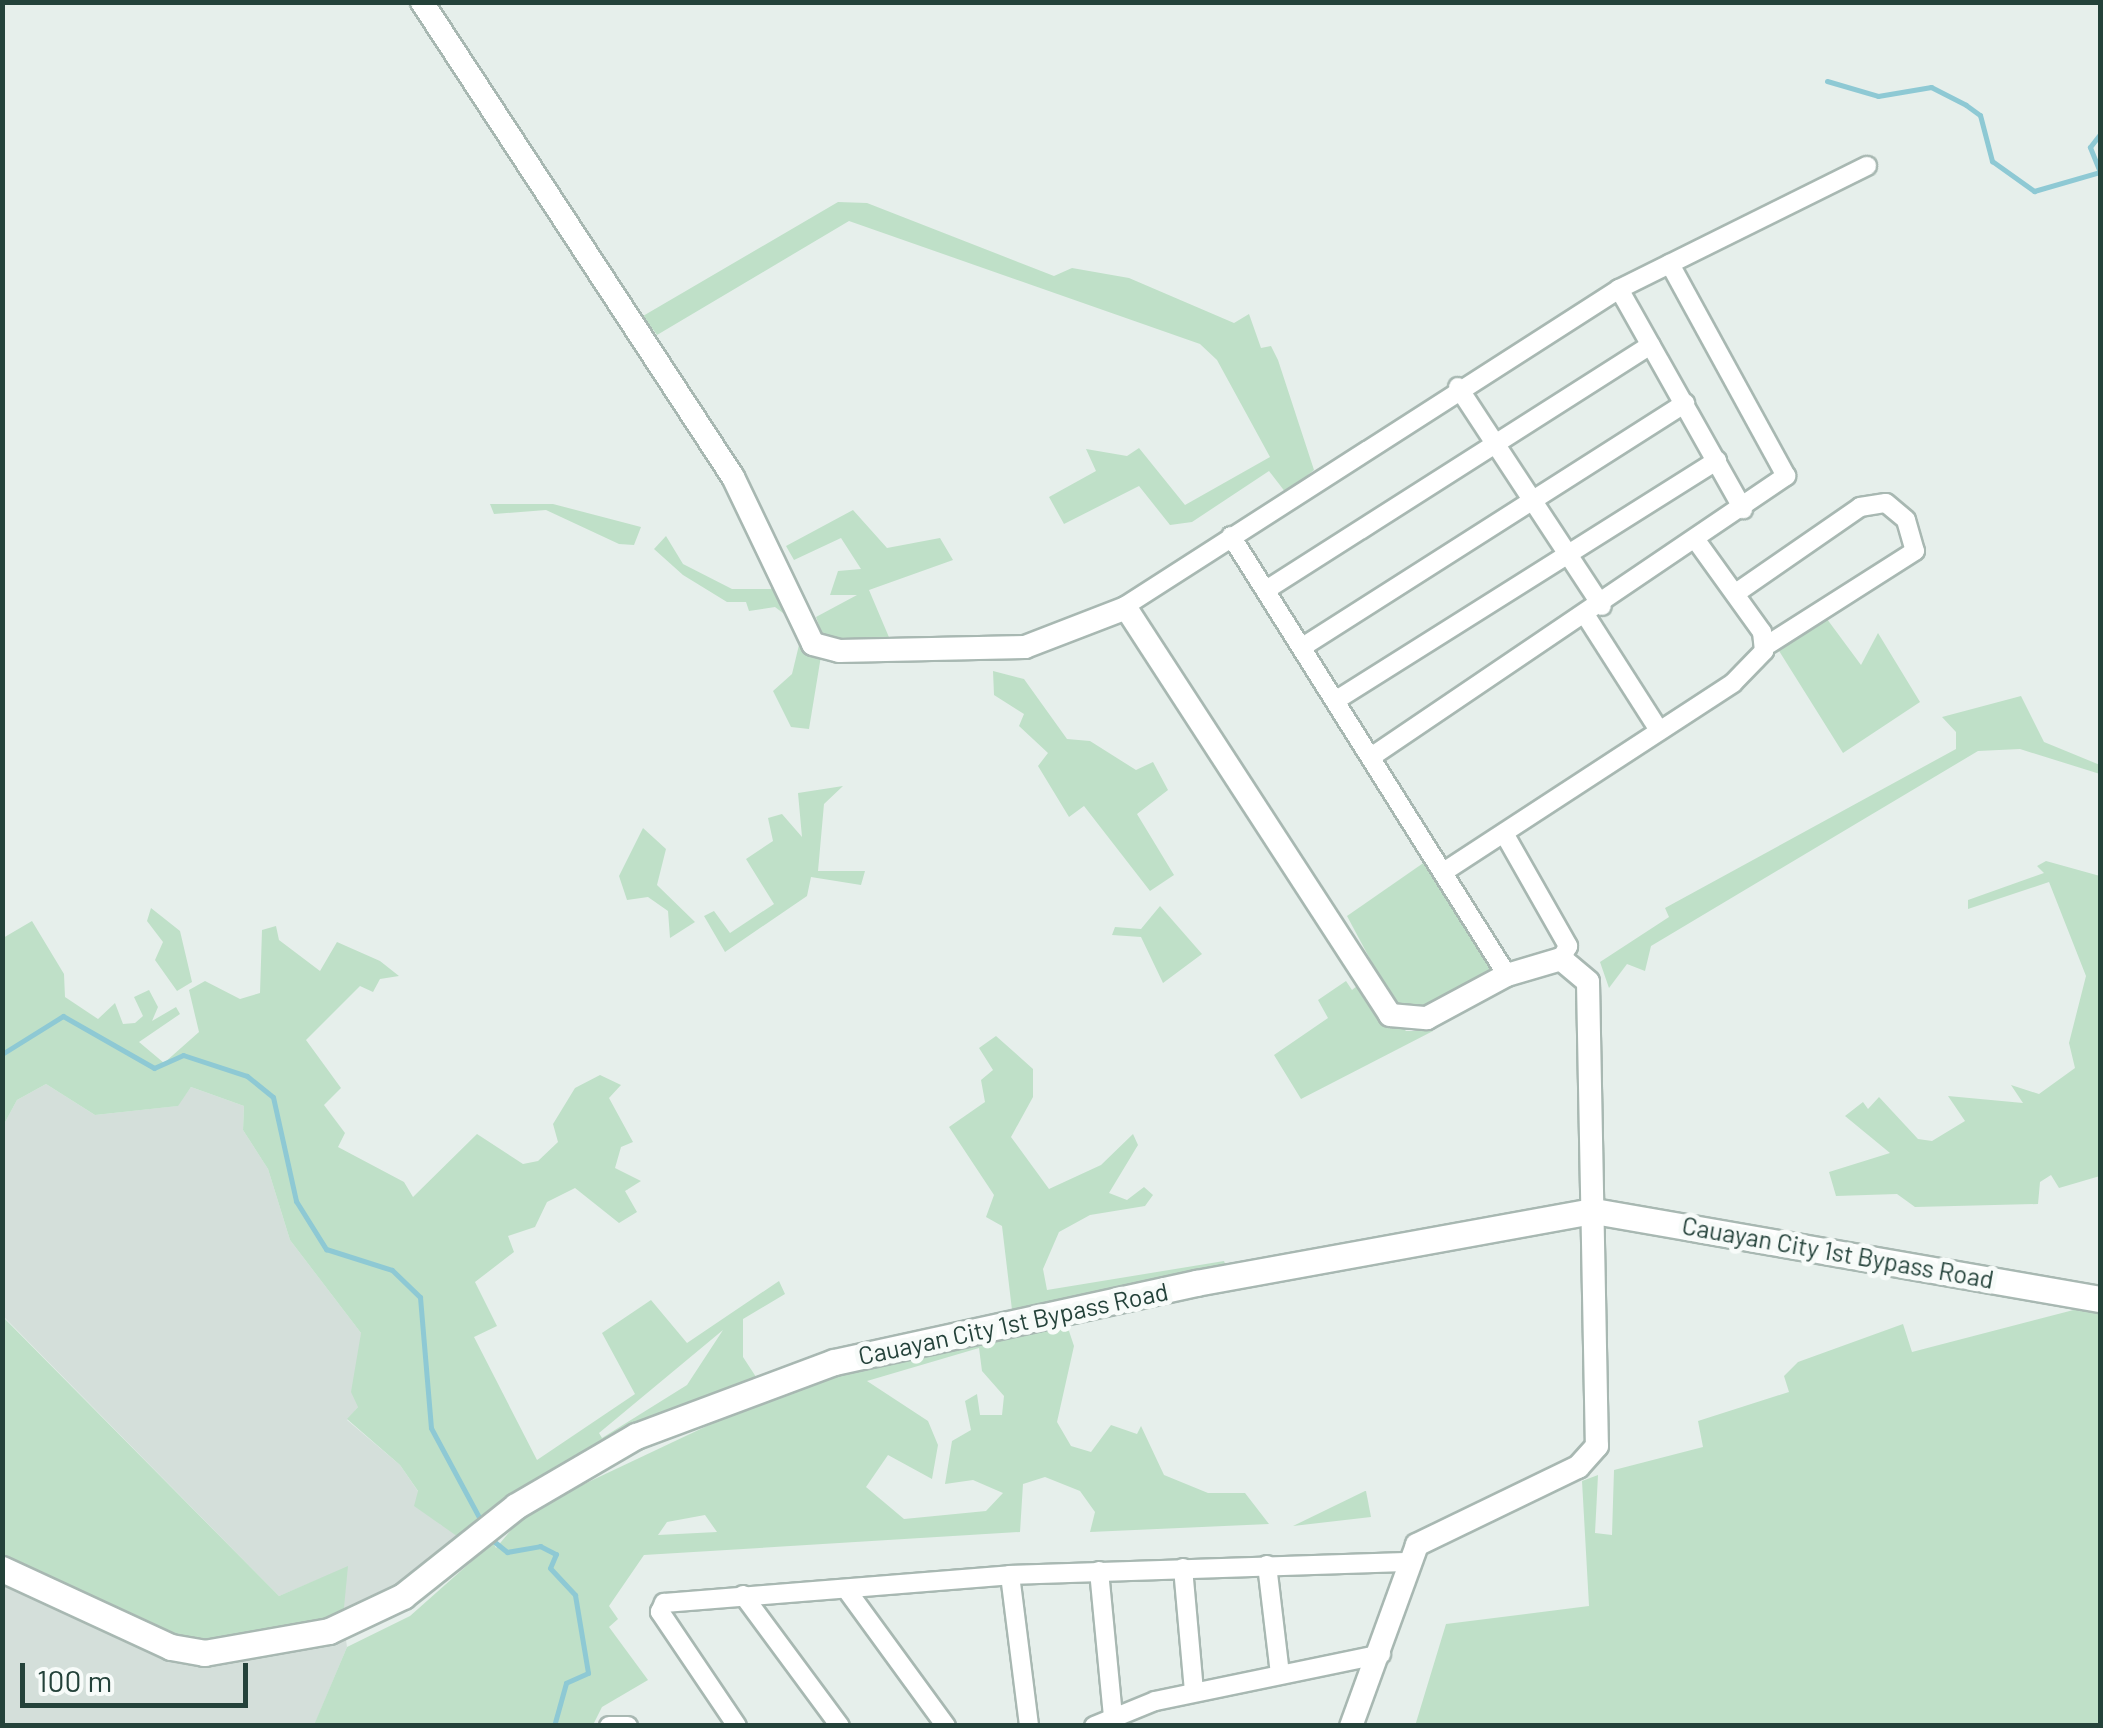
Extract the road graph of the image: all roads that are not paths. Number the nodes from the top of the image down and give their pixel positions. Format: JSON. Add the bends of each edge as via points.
{"nodes":[{"id":1,"x":422,"y":2,"type":"edge"},
{"id":2,"x":1867,"y":166,"type":"dead end"},
{"id":3,"x":1670,"y":264,"type":"junction"},
{"id":4,"x":1619,"y":290,"type":"junction"},
{"id":5,"x":1651,"y":345,"type":"junction"},
{"id":6,"x":1458,"y":388,"type":"junction"},
{"id":7,"x":1684,"y":403,"type":"junction"},
{"id":8,"x":1494,"y":442,"type":"junction"},
{"id":9,"x":1717,"y":460,"type":"junction"},
{"id":10,"x":1530,"y":496,"type":"junction"},
{"id":11,"x":1743,"y":509,"type":"junction"},
{"id":12,"x":1231,"y":536,"type":"junction"},
{"id":13,"x":1698,"y":544,"type":"junction"},
{"id":14,"x":1568,"y":555,"type":"junction"},
{"id":15,"x":1266,"y":590,"type":"junction"},
{"id":16,"x":1736,"y":593,"type":"junction"},
{"id":17,"x":1122,"y":608,"type":"junction"},
{"id":18,"x":1594,"y":611,"type":"junction"},
{"id":19,"x":1769,"y":644,"type":"junction"},
{"id":20,"x":1304,"y":646,"type":"junction"},
{"id":21,"x":1338,"y":699,"type":"junction"},
{"id":22,"x":1659,"y":730,"type":"junction"},
{"id":23,"x":1374,"y":754,"type":"junction"},
{"id":24,"x":1505,"y":835,"type":"junction"},
{"id":25,"x":1448,"y":869,"type":"junction"},
{"id":26,"x":1560,"y":959,"type":"junction"},
{"id":27,"x":1507,"y":975,"type":"junction"},
{"id":28,"x":1594,"y":1211,"type":"junction"},
{"id":29,"x":2100,"y":1299,"type":"edge"},
{"id":30,"x":1404,"y":1562,"type":"junction"},
{"id":31,"x":1267,"y":1565,"type":"junction"},
{"id":32,"x":1183,"y":1568,"type":"junction"},
{"id":33,"x":2,"y":1569,"type":"edge"},
{"id":34,"x":1099,"y":1571,"type":"junction"},
{"id":35,"x":1010,"y":1574,"type":"junction"},
{"id":36,"x":846,"y":1589,"type":"junction"},
{"id":37,"x":744,"y":1595,"type":"junction"},
{"id":38,"x":1381,"y":1654,"type":"junction"},
{"id":39,"x":1280,"y":1674,"type":"junction"},
{"id":40,"x":1194,"y":1692,"type":"junction"},
{"id":41,"x":1113,"y":1716,"type":"junction"},
{"id":42,"x":609,"y":1726,"type":"edge"},
{"id":43,"x":628,"y":1726,"type":"edge"},
{"id":44,"x":738,"y":1726,"type":"edge"},
{"id":45,"x":840,"y":1726,"type":"edge"},
{"id":46,"x":946,"y":1726,"type":"edge"},
{"id":47,"x":1028,"y":1726,"type":"edge"},
{"id":48,"x":1094,"y":1726,"type":"edge"},
{"id":49,"x":1351,"y":1726,"type":"edge"}],
"edges":[{"from":1,"to":17,"type":"street","via":[[734,477],[813,644],[839,652],[1025,648]]},
{"from":2,"to":3,"type":"street"},
{"from":3,"to":4,"type":"street"},
{"from":3,"to":11,"type":"street","via":[[1786,464],[1784,479]]},
{"from":4,"to":5,"type":"street"},
{"from":4,"to":6,"type":"street"},
{"from":5,"to":7,"type":"street"},
{"from":5,"to":8,"type":"street"},
{"from":6,"to":8,"type":"street"},
{"from":6,"to":12,"type":"street"},
{"from":7,"to":9,"type":"street"},
{"from":7,"to":10,"type":"street"},
{"from":8,"to":10,"type":"street"},
{"from":8,"to":15,"type":"street"},
{"from":9,"to":11,"type":"street"},
{"from":9,"to":14,"type":"street"},
{"from":10,"to":14,"type":"street"},
{"from":10,"to":20,"type":"street"},
{"from":11,"to":13,"type":"street"},
{"from":12,"to":15,"type":"street"},
{"from":12,"to":17,"type":"street"},
{"from":13,"to":16,"type":"street"},
{"from":13,"to":18,"type":"street"},
{"from":14,"to":18,"type":"street"},
{"from":14,"to":21,"type":"street"},
{"from":15,"to":20,"type":"street"},
{"from":16,"to":19,"type":"street"},
{"from":16,"to":19,"type":"street","via":[[1860,507],[1886,503],[1906,520],[1915,551]]},
{"from":17,"to":27,"type":"street","via":[[1390,1014],[1427,1018]]},
{"from":18,"to":22,"type":"street"},
{"from":18,"to":23,"type":"street"},
{"from":19,"to":22,"type":"street","via":[[1734,683]]},
{"from":20,"to":21,"type":"street"},
{"from":21,"to":23,"type":"street"},
{"from":22,"to":24,"type":"street"},
{"from":23,"to":25,"type":"street"},
{"from":24,"to":25,"type":"street"},
{"from":24,"to":26,"type":"street","via":[[1568,946]]},
{"from":25,"to":27,"type":"street"},
{"from":26,"to":27,"type":"street"},
{"from":26,"to":28,"type":"street","via":[[1588,982]]},
{"from":28,"to":29,"type":"main road","name":"Cauayan City 1st Bypass Road"},
{"from":28,"to":30,"type":"street","via":[[1594,1453],[1428,1535]]},
{"from":28,"to":33,"type":"main road","name":"Cauayan City 1st Bypass Road","via":[[1196,1282],[834,1362],[636,1436],[501,1518],[402,1596],[357,1619],[204,1653],[138,1636]]},
{"from":30,"to":31,"type":"street"},
{"from":30,"to":38,"type":"street"},
{"from":31,"to":32,"type":"street"},
{"from":31,"to":39,"type":"street"},
{"from":32,"to":34,"type":"street"},
{"from":32,"to":40,"type":"street"},
{"from":34,"to":35,"type":"street"},
{"from":34,"to":41,"type":"street"},
{"from":35,"to":36,"type":"street"},
{"from":35,"to":47,"type":"street"},
{"from":36,"to":37,"type":"street"},
{"from":36,"to":46,"type":"street"},
{"from":37,"to":44,"type":"street","via":[[660,1605]]},
{"from":37,"to":45,"type":"street"},
{"from":38,"to":39,"type":"street"},
{"from":38,"to":49,"type":"street"},
{"from":39,"to":40,"type":"street"},
{"from":40,"to":41,"type":"street"},
{"from":41,"to":48,"type":"street"},
{"from":42,"to":43,"type":"street"}]}
